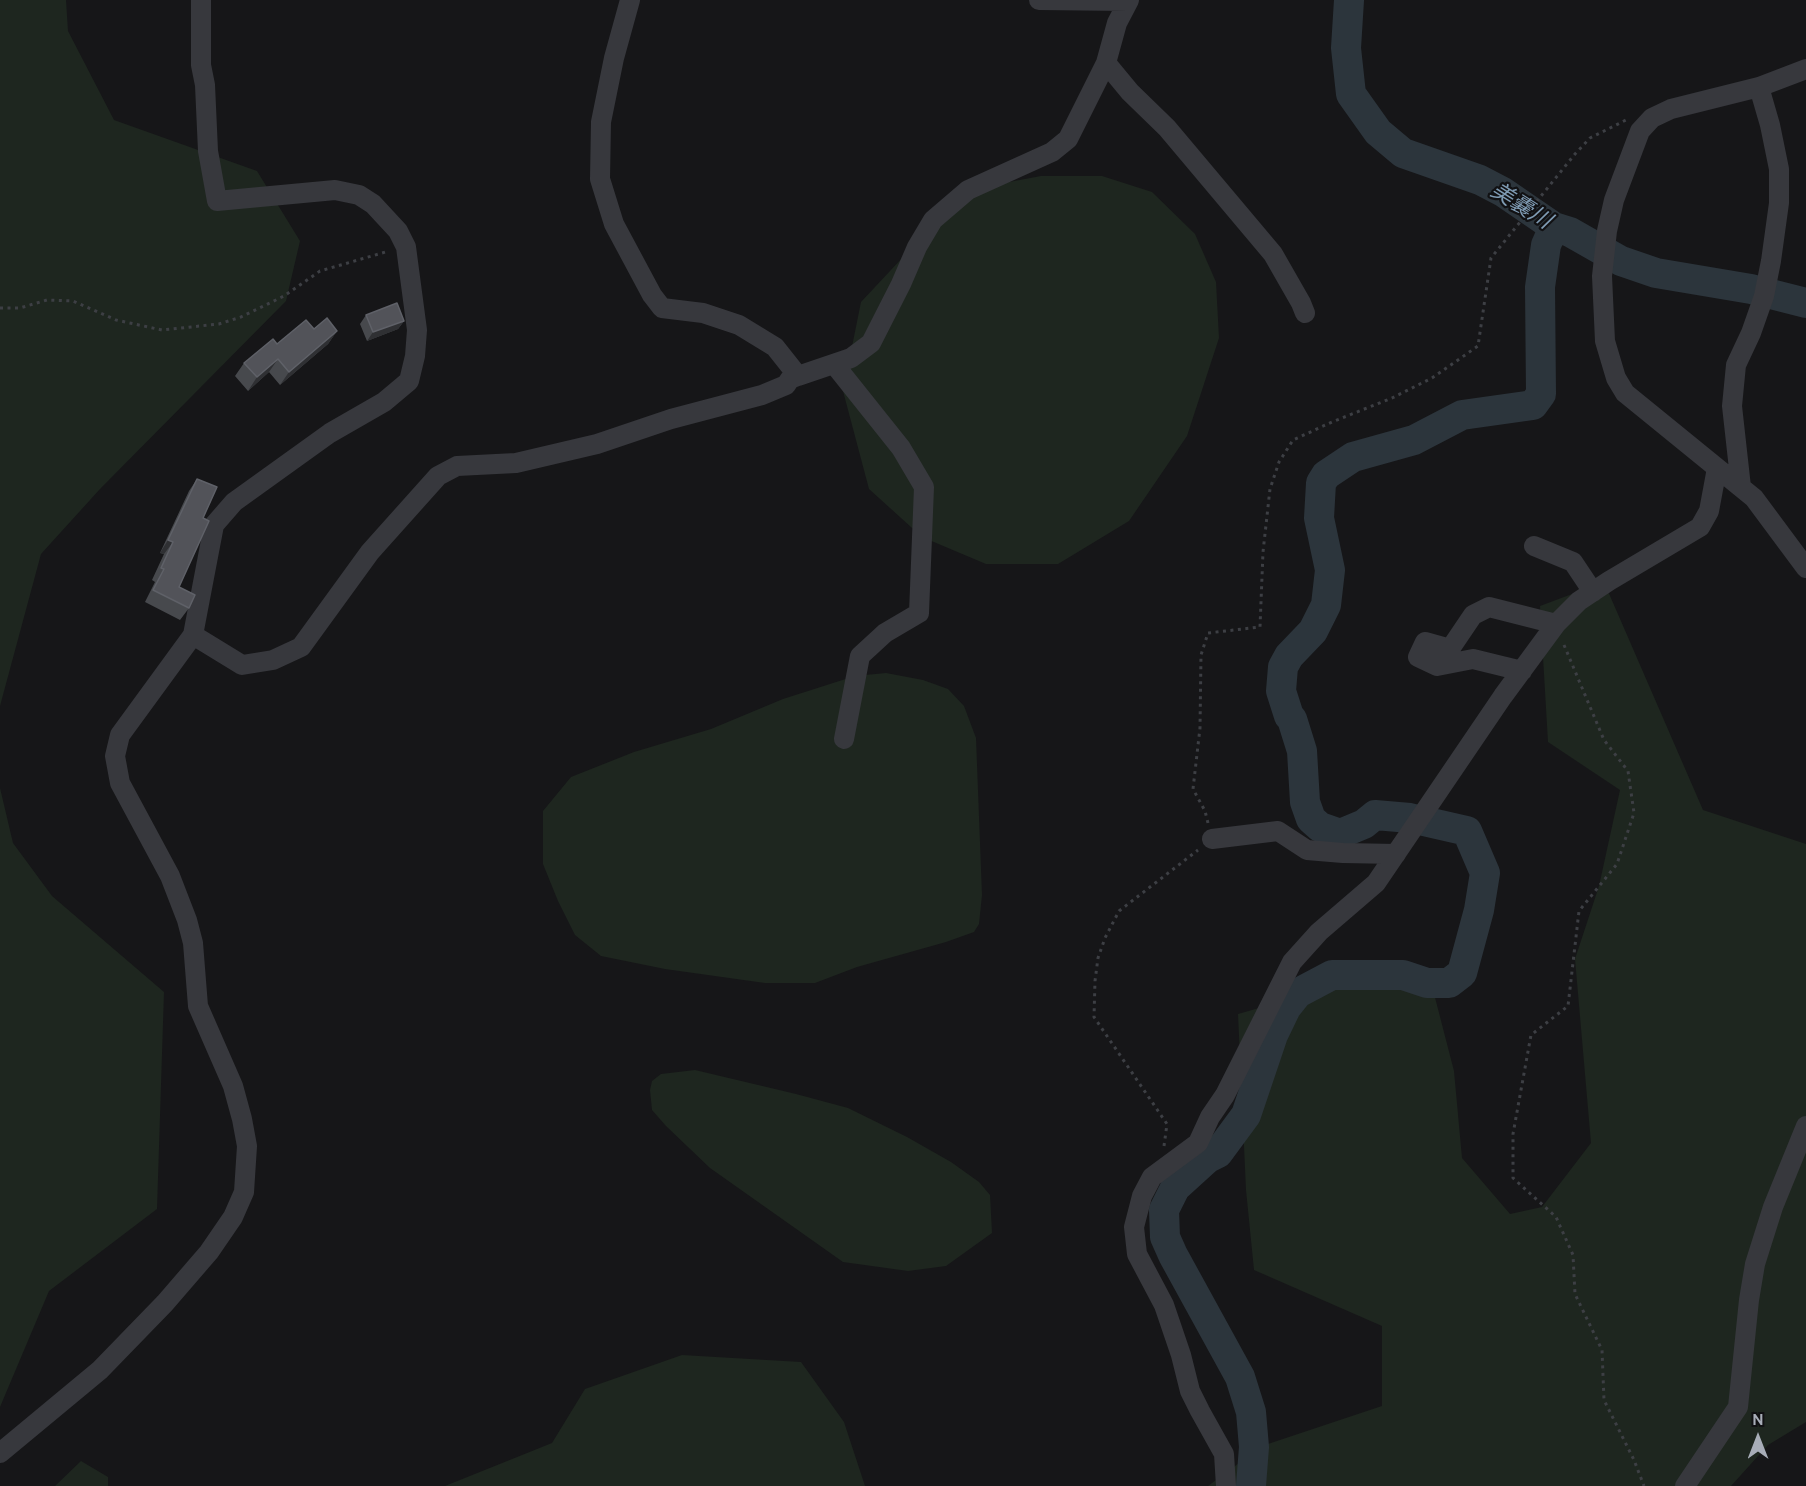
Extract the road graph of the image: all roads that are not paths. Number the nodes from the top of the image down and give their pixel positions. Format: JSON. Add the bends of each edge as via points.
{"nodes":[{"id":1,"x":201,"y":0,"type":"edge"},
{"id":2,"x":630,"y":0,"type":"edge"},
{"id":3,"x":1039,"y":0,"type":"edge"},
{"id":4,"x":1129,"y":1,"type":"edge"},
{"id":5,"x":1106,"y":63,"type":"junction"},
{"id":6,"x":1806,"y":69,"type":"edge"},
{"id":7,"x":1759,"y":87,"type":"junction"},
{"id":8,"x":1305,"y":312,"type":"dead end"},
{"id":9,"x":834,"y":364,"type":"junction"},
{"id":10,"x":798,"y":376,"type":"junction"},
{"id":11,"x":1717,"y":468,"type":"junction"},
{"id":12,"x":1741,"y":487,"type":"junction"},
{"id":13,"x":1534,"y":546,"type":"dead end"},
{"id":14,"x":1806,"y":568,"type":"edge"},
{"id":15,"x":1593,"y":592,"type":"junction"},
{"id":16,"x":1556,"y":624,"type":"junction"},
{"id":17,"x":194,"y":635,"type":"junction"},
{"id":18,"x":1522,"y":670,"type":"junction"},
{"id":19,"x":844,"y":739,"type":"dead end"},
{"id":20,"x":1212,"y":839,"type":"road end"},
{"id":21,"x":1396,"y":854,"type":"junction"},
{"id":22,"x":1806,"y":1126,"type":"edge"},
{"id":23,"x":0,"y":1452,"type":"edge"},
{"id":24,"x":1226,"y":1486,"type":"edge"},
{"id":25,"x":1685,"y":1486,"type":"edge"}],
"edges":[{"from":1,"to":17,"type":"street","via":[[201,65],[208,151],[217,201],[335,190],[359,195],[373,204],[398,231],[406,247],[417,330],[409,381],[384,402],[330,433],[234,502],[214,525]]},
{"from":2,"to":10,"type":"street","via":[[601,122],[600,179],[614,224],[662,308],[703,312],[740,325],[775,347]]},
{"from":3,"to":4,"type":"street"},
{"from":4,"to":5,"type":"street","via":[[1117,24]]},
{"from":5,"to":8,"type":"street","via":[[1167,128],[1273,254]]},
{"from":5,"to":9,"type":"street","via":[[1068,139],[1052,152],[968,190],[933,220],[871,343],[851,358]]},
{"from":6,"to":7,"type":"street"},
{"from":7,"to":11,"type":"street","via":[[1671,109],[1652,118],[1640,131],[1616,195],[1602,276],[1605,341],[1616,378],[1625,393]]},
{"from":7,"to":12,"type":"street","via":[[1779,169],[1779,203],[1764,296],[1736,365],[1732,406]]},
{"from":9,"to":10,"type":"street"},
{"from":9,"to":19,"type":"street","via":[[901,448],[924,487],[918,613],[885,633],[860,656]]},
{"from":10,"to":17,"type":"street","via":[[786,386],[762,395],[597,444],[516,463],[457,466],[438,476],[369,552],[301,647],[273,660],[243,665]]},
{"from":11,"to":12,"type":"street"},
{"from":11,"to":15,"type":"street","via":[[1710,511],[1700,527]]},
{"from":12,"to":14,"type":"street","via":[[1754,498]]},
{"from":13,"to":15,"type":"street","via":[[1573,562]]},
{"from":15,"to":16,"type":"street"},
{"from":16,"to":18,"type":"street"},
{"from":16,"to":18,"type":"street","via":[[1489,608],[1473,615],[1450,650],[1425,642],[1418,657],[1437,666],[1473,659]]},
{"from":17,"to":23,"type":"street","via":[[120,735],[115,756],[120,783],[170,876],[194,943],[198,1006],[243,1119],[247,1146],[244,1192],[233,1217],[209,1252],[165,1303],[100,1370]]},
{"from":18,"to":21,"type":"street"},
{"from":20,"to":21,"type":"street","via":[[1278,831],[1307,850]]},
{"from":21,"to":24,"type":"street","via":[[1376,883],[1319,932],[1292,962],[1198,1143],[1152,1177],[1142,1196],[1134,1227],[1137,1254],[1164,1305],[1190,1391],[1224,1454]]},
{"from":22,"to":25,"type":"street","via":[[1755,1264],[1738,1407]]}]}
